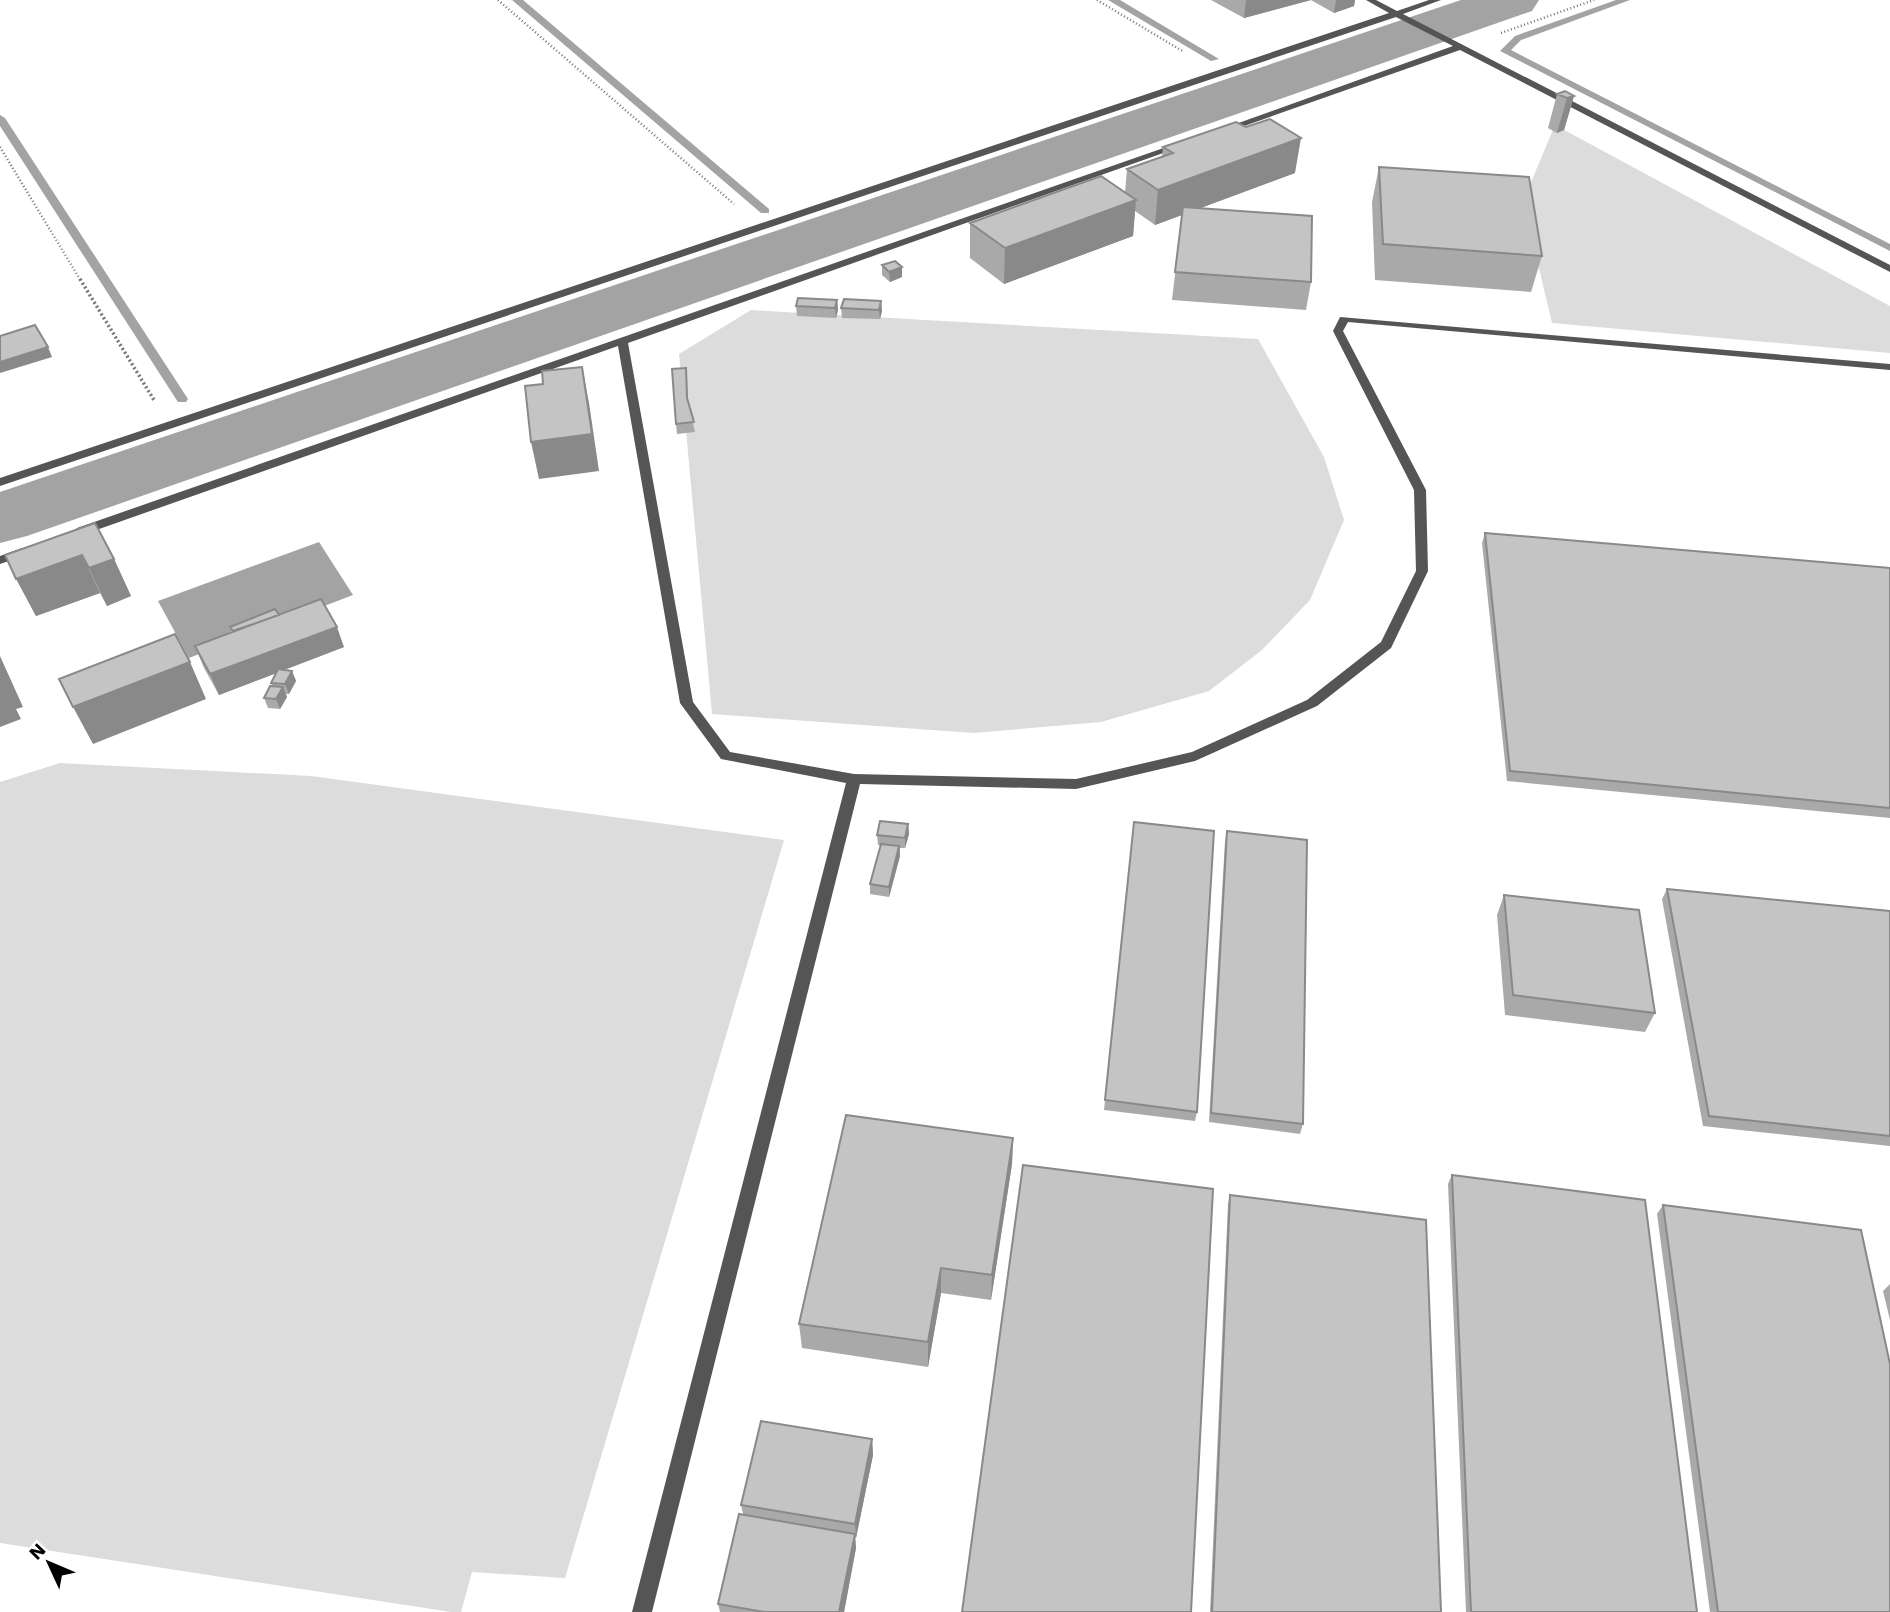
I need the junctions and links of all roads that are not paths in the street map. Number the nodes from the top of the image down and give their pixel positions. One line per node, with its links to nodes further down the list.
1 (1370, 0): 3 (street)
2 (1437, 0): 3 (street)
3 (1400, 15): 4 (street); 10 (street)
4 (1455, 44): 5 (street); 7 (street)
5 (1211, 134)
6 (1185, 143): 8 (street)
7 (1890, 269)
8 (622, 340): 11 (street); 14 (street)
9 (1890, 367): 14 (street)
10 (0, 482)
11 (65, 537)
12 (39, 546): 13 (street)
13 (0, 560)
14 (854, 779): 15 (street)
15 (642, 1612)

